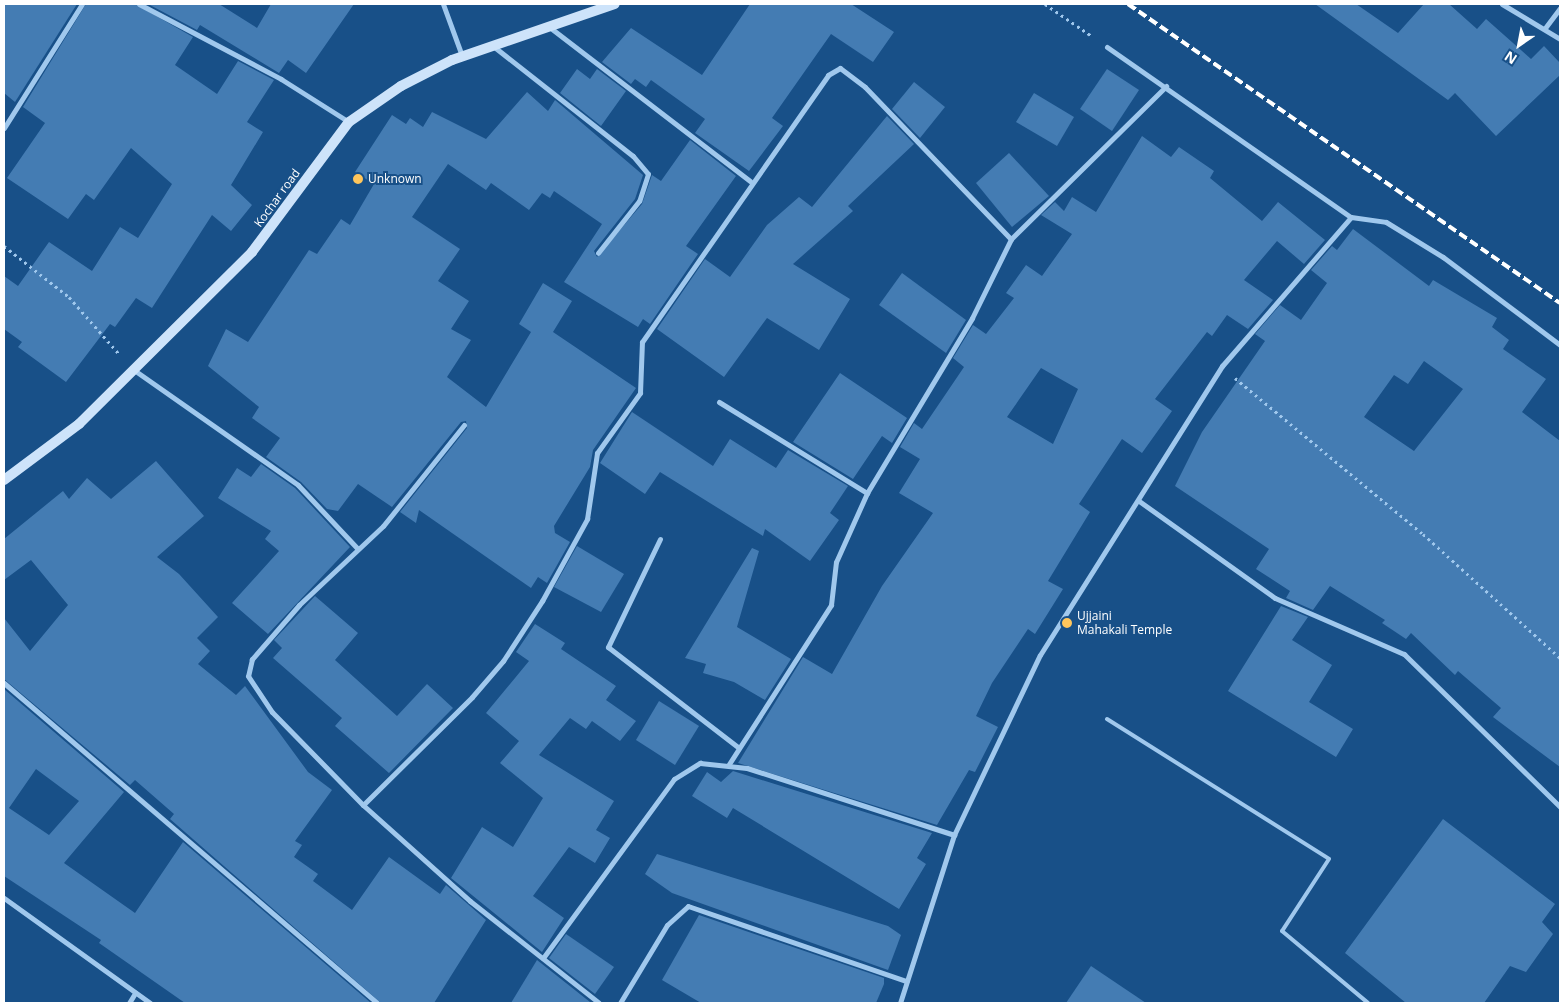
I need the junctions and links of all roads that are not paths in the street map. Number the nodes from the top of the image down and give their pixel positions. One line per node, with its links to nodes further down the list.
1 (82, 4): 15 (street)
2 (139, 4): 14 (street)
3 (443, 4): 12 (street)
4 (615, 4): 7 (street, Kochar road)
5 (1502, 4): 8 (street)
6 (1560, 8): 8 (street)
7 (546, 25): 10 (street, Kochar road); 16 (street)
8 (1545, 28): 9 (street)
9 (1560, 39)
10 (492, 46): 12 (street, Kochar road); 19 (street)
11 (1107, 47): 13 (street)
12 (462, 56): 14 (street, Kochar road)
13 (1166, 86): 17 (street); 18 (street)
14 (349, 122): 21 (street, Kochar road)
15 (4, 128)
16 (750, 181): 18 (street); 33 (street)
17 (1351, 217): 20 (street); 26 (street)
18 (1011, 239): 25 (street)
19 (598, 253)
20 (1560, 345)
21 (134, 370): 24 (street, Kochar road); 28 (street)
22 (719, 402): 25 (street)
23 (464, 425): 28 (street)
24 (4, 480)
25 (868, 493): 31 (street)
26 (1139, 501): 34 (street); 35 (street)
27 (660, 539): 31 (street)
28 (357, 548): 33 (street)
29 (4, 683): 42 (street)
30 (1107, 719): 46 (lane)
31 (739, 748): 32 (street)
32 (729, 764): 35 (street); 37 (street)
33 (363, 805): 37 (street)
34 (1560, 807)
35 (954, 835): 38 (street)
36 (4, 898): 39 (street)
37 (543, 958): 43 (street)
38 (906, 981): 44 (street); 45 (street)
39 (135, 993): 40 (street); 41 (street)
40 (129, 1003)
41 (150, 1003)
42 (377, 1003)
43 (599, 1003)
44 (620, 1003)
45 (900, 1003)
46 (1368, 1003)

